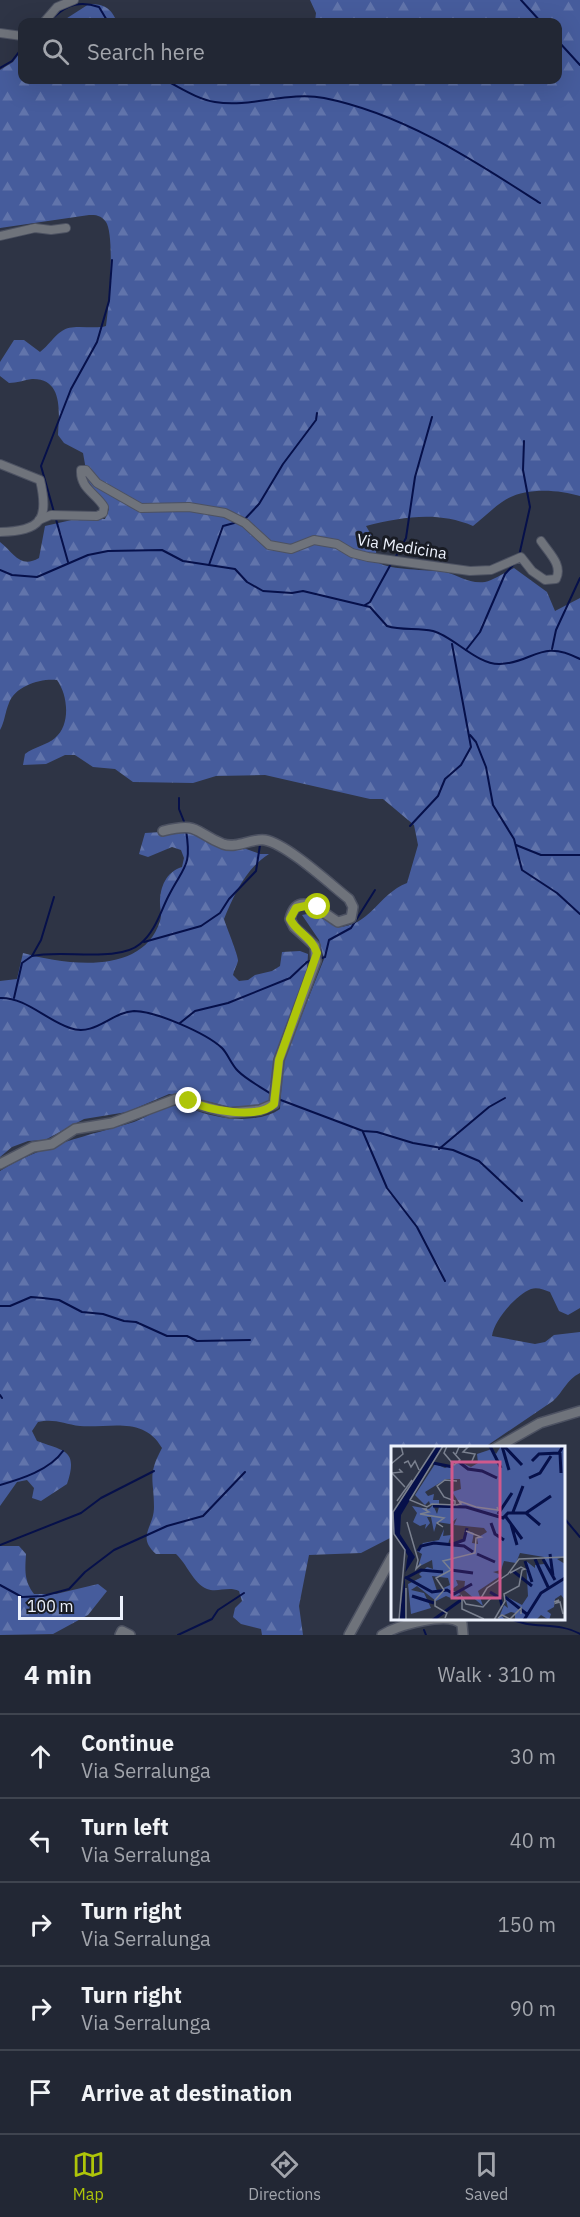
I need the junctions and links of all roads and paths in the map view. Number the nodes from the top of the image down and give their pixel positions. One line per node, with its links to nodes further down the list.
1 (74, 0): 2 (street)
2 (47, 18)
3 (0, 33): 4 (street)
4 (18, 35)
5 (66, 228): 6 (street)
6 (0, 236)
7 (0, 464): 8 (street)
8 (39, 520): 9 (street); 10 (street, Via Medicina)
9 (0, 532)
10 (541, 541)
11 (163, 831): 12 (street)
12 (0, 1164)
13 (580, 1412): 14 (street)
14 (500, 1446)
15 (391, 1561): 20 (street)
16 (442, 1620): 21 (street)
17 (454, 1620): 22 (street)
18 (120, 1635): 19 (street)
19 (130, 1635)
20 (349, 1635)
21 (382, 1635)
22 (463, 1635)

